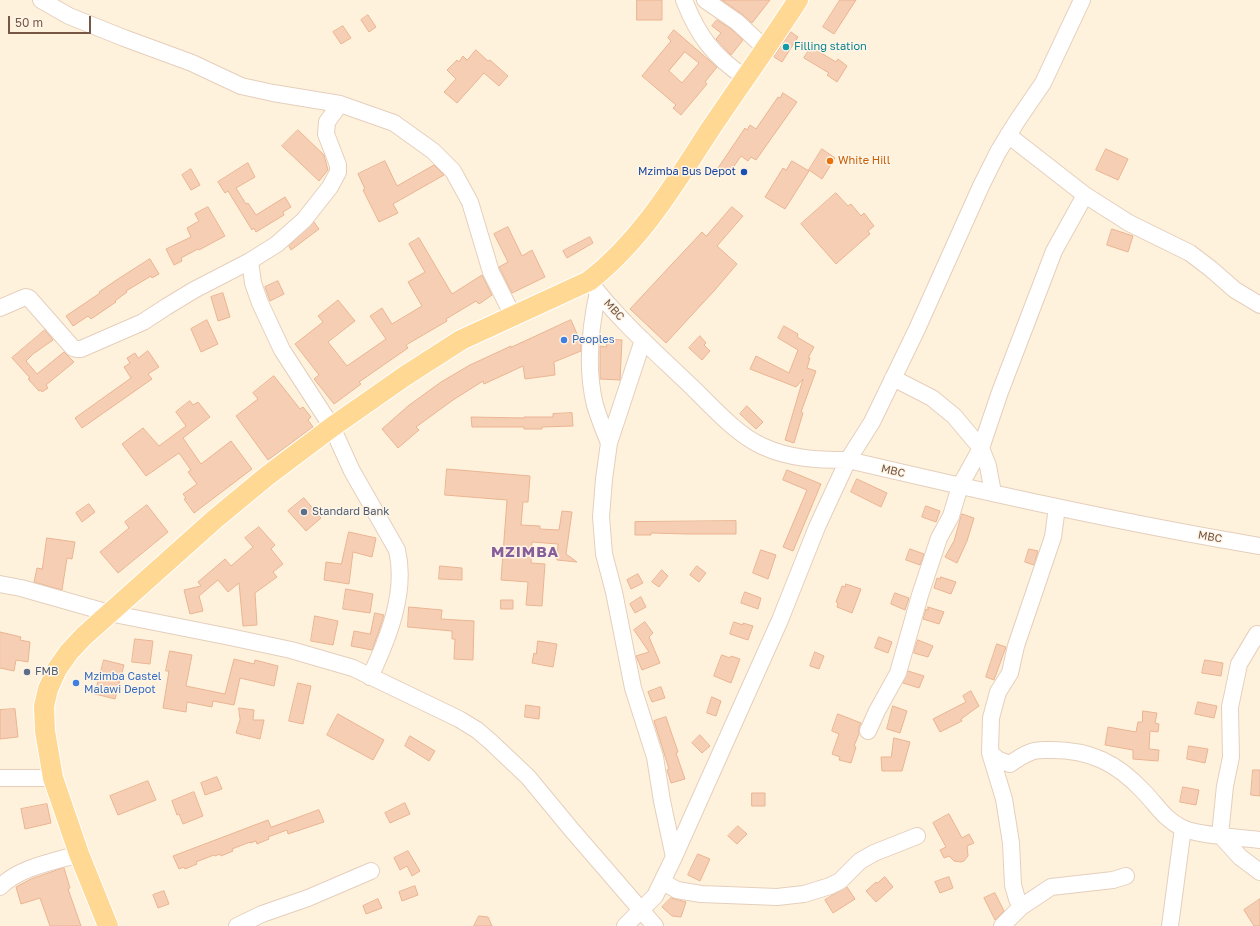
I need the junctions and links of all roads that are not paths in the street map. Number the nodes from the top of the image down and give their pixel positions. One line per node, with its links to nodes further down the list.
1 (41, 0): 8 (street)
2 (684, 0): 7 (street)
3 (705, 0): 6 (street)
4 (798, 0): 6 (main road)
5 (1082, 0): 9 (street)
6 (766, 49): 7 (main road)
7 (746, 78): 12 (main road)
8 (340, 104): 11 (street); 15 (street)
9 (1008, 135): 10 (street); 17 (street)
10 (1085, 195): 13 (street); 20 (street)
11 (250, 261): 14 (street); 18 (street)
12 (593, 287): 15 (main road); 16 (street, MBC); 19 (street)
13 (1260, 305)
14 (0, 308)
15 (512, 316): 18 (main road)
16 (642, 340): 19 (street); 21 (street, MBC)
17 (893, 378): 20 (street); 21 (street)
18 (332, 427): 27 (main road); 29 (street)
19 (609, 443): 41 (street)
20 (981, 448): 22 (street); 23 (street)
21 (848, 460): 22 (street, MBC); 41 (street)
22 (960, 486): 23 (street, MBC); 30 (street)
23 (993, 493): 24 (street, MBC)
24 (1057, 507): 25 (street, MBC); 31 (street)
25 (1260, 546)
26 (0, 584): 27 (street)
27 (109, 613): 29 (street); 34 (main road)
28 (1257, 634): 37 (street)
29 (370, 677): 48 (street)
30 (868, 731)
31 (990, 753): 32 (street); 35 (street)
32 (1010, 764): 35 (street); 36 (street)
33 (0, 778): 34 (street)
34 (53, 778): 40 (main road)
35 (1004, 799): 47 (street)
36 (1183, 828): 37 (street); 54 (street)
37 (1220, 835): 39 (street); 43 (street)
38 (917, 836): 45 (street)
39 (1260, 840)
40 (79, 854): 46 (street); 49 (main road)
41 (674, 857): 45 (street)
42 (372, 871): 50 (street)
43 (1260, 872)
44 (1126, 876): 47 (street)
45 (663, 882): 48 (street)
46 (0, 887)
47 (1021, 908): 53 (street)
48 (641, 910): 51 (street); 52 (street)
49 (108, 926)
50 (236, 926)
51 (625, 926)
52 (655, 926)
53 (1002, 926)
54 (1170, 926)

